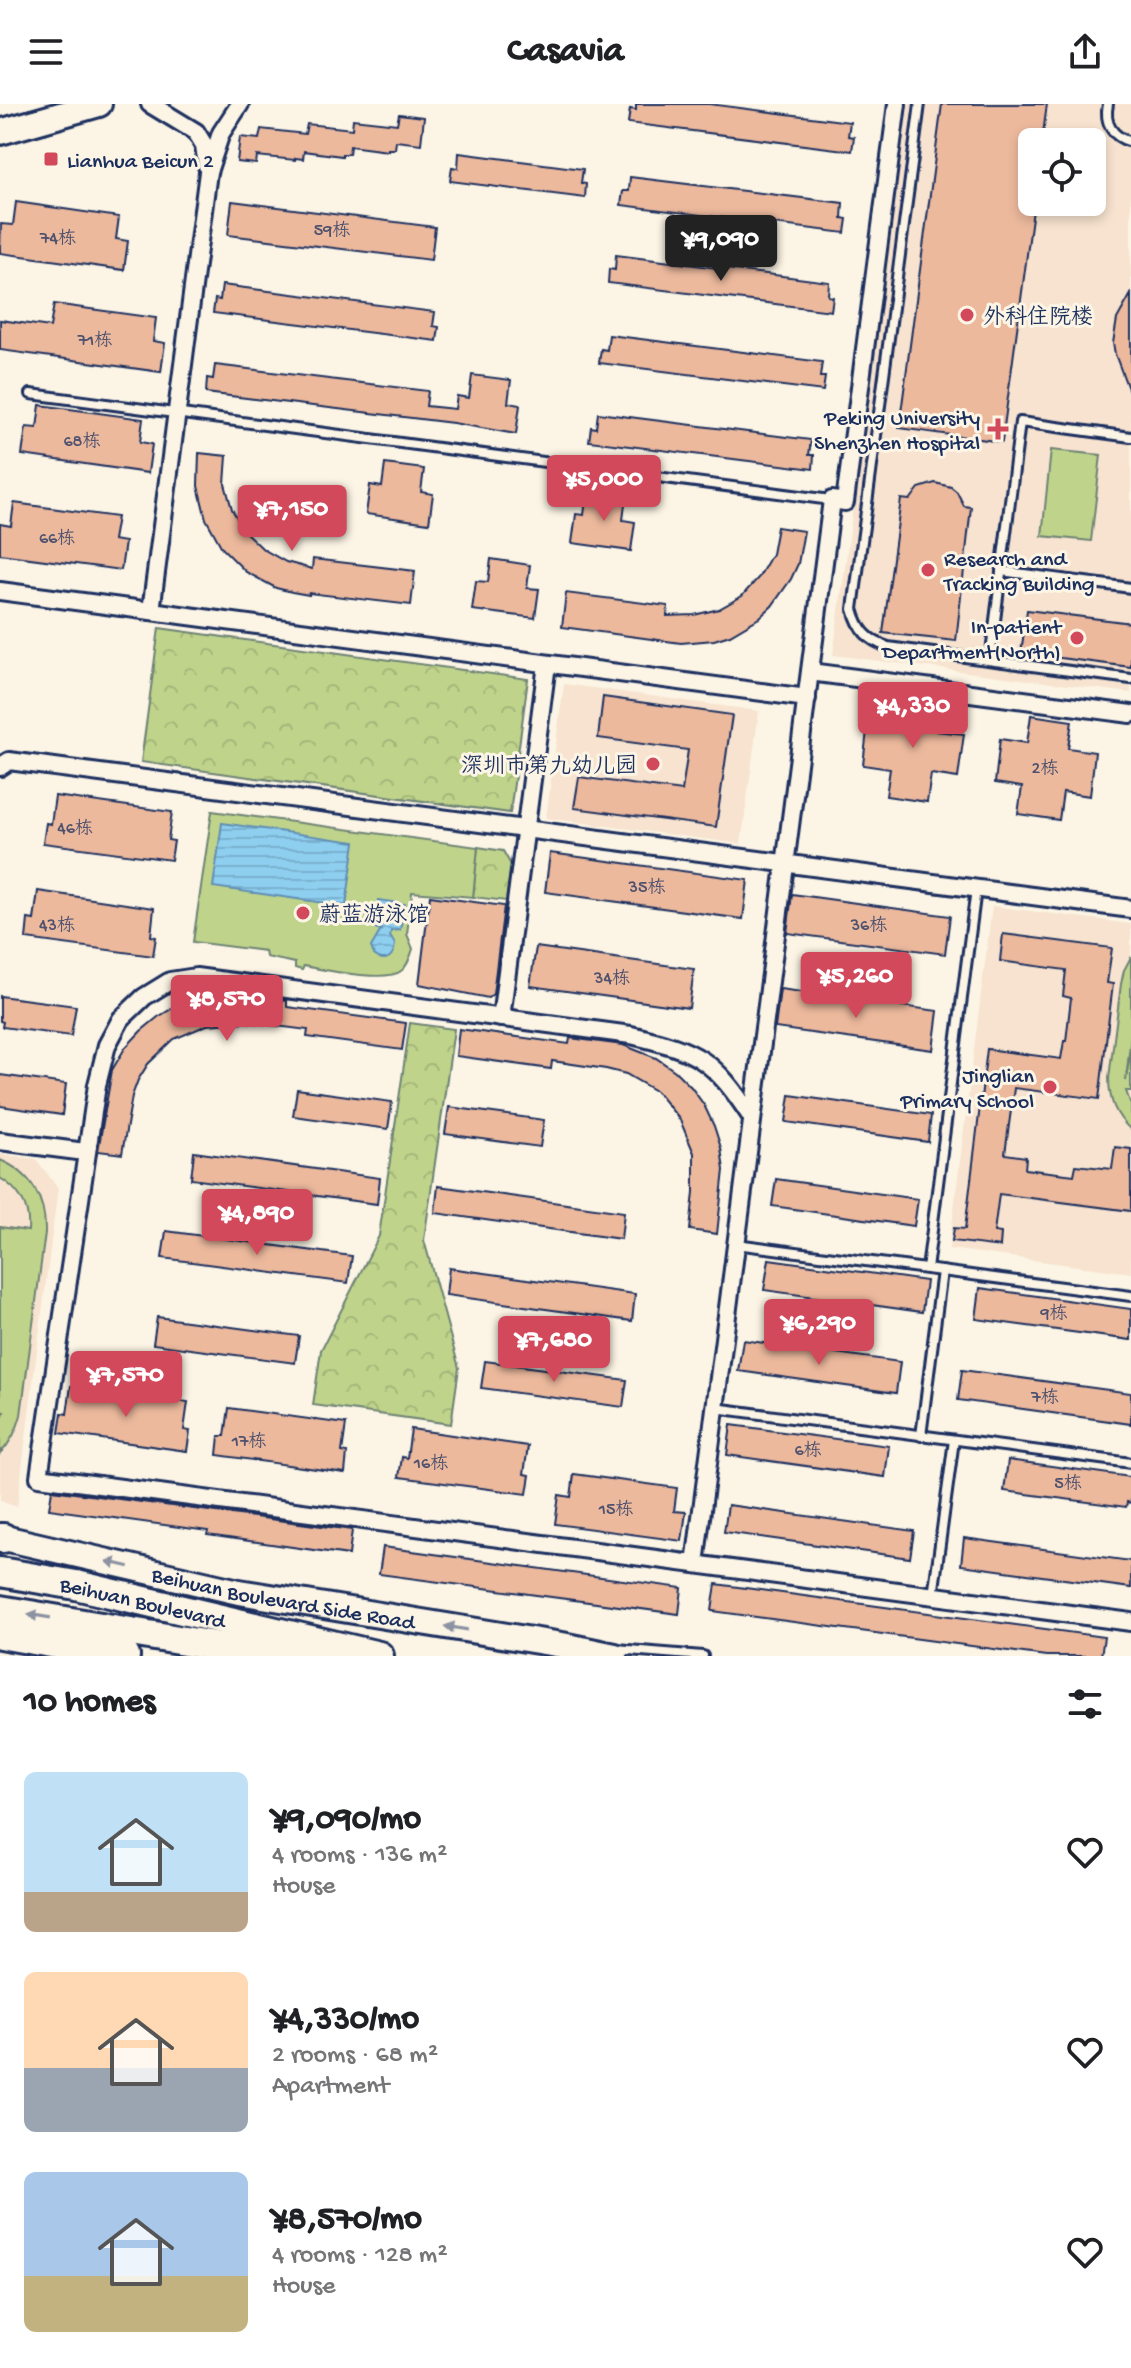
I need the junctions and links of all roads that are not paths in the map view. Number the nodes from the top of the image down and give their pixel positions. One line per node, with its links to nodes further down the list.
1 (99, 104): 7 (main road)
2 (150, 104): 9 (street)
3 (240, 104): 9 (street)
4 (897, 104): 13 (street)
5 (920, 104): 18 (lane)
6 (1108, 104): 8 (lane)
7 (0, 132)
8 (1131, 142)
9 (208, 172): 11 (street)
10 (31, 394): 11 (lane)
11 (177, 413): 13 (lane); 17 (street)
12 (1131, 437): 14 (lane)
13 (832, 500): 20 (street)
14 (1001, 571): 15 (lane); 18 (lane)
15 (1131, 588)
16 (0, 591): 17 (street)
17 (151, 611): 19 (street)
18 (990, 660): 21 (lane)
19 (547, 664): 22 (street); 25 (street)
20 (810, 672): 22 (street); 23 (street)
21 (1131, 679)
22 (807, 698): 26 (street)
23 (1131, 714)
24 (0, 767): 25 (street)
25 (526, 829): 26 (street); 29 (street)
26 (785, 863): 27 (street); 30 (street)
27 (976, 889): 28 (street); 34 (lane)
28 (1131, 909)
29 (501, 1018): 30 (street); 32 (street)
30 (752, 1118): 33 (street)
31 (0, 1141): 32 (street)
32 (85, 1152): 42 (street)
33 (736, 1244): 34 (lane); 37 (street)
34 (927, 1269): 35 (lane)
35 (942, 1271): 36 (lane); 38 (lane)
36 (1131, 1296)
37 (715, 1408): 38 (lane); 42 (street)
38 (921, 1436): 39 (lane)
39 (954, 1440): 40 (lane); 44 (lane)
40 (1131, 1463)
41 (1, 1537): 48 (main road, Beihuan Boulevard Side Road, one-way to 41)
42 (695, 1564): 44 (street)
43 (0, 1572): 51 (highway, Beihuan Boulevard)
44 (933, 1596): 46 (street)
45 (0, 1610): 50 (highway, one-way to 45)
46 (1131, 1622)
47 (0, 1634): 49 (highway)
48 (562, 1645): 52 (main road, Beihuan Boulevard Side Road); 53 (lane)
49 (125, 1656)
50 (310, 1656)
51 (379, 1656)
52 (615, 1656)
53 (703, 1656)

